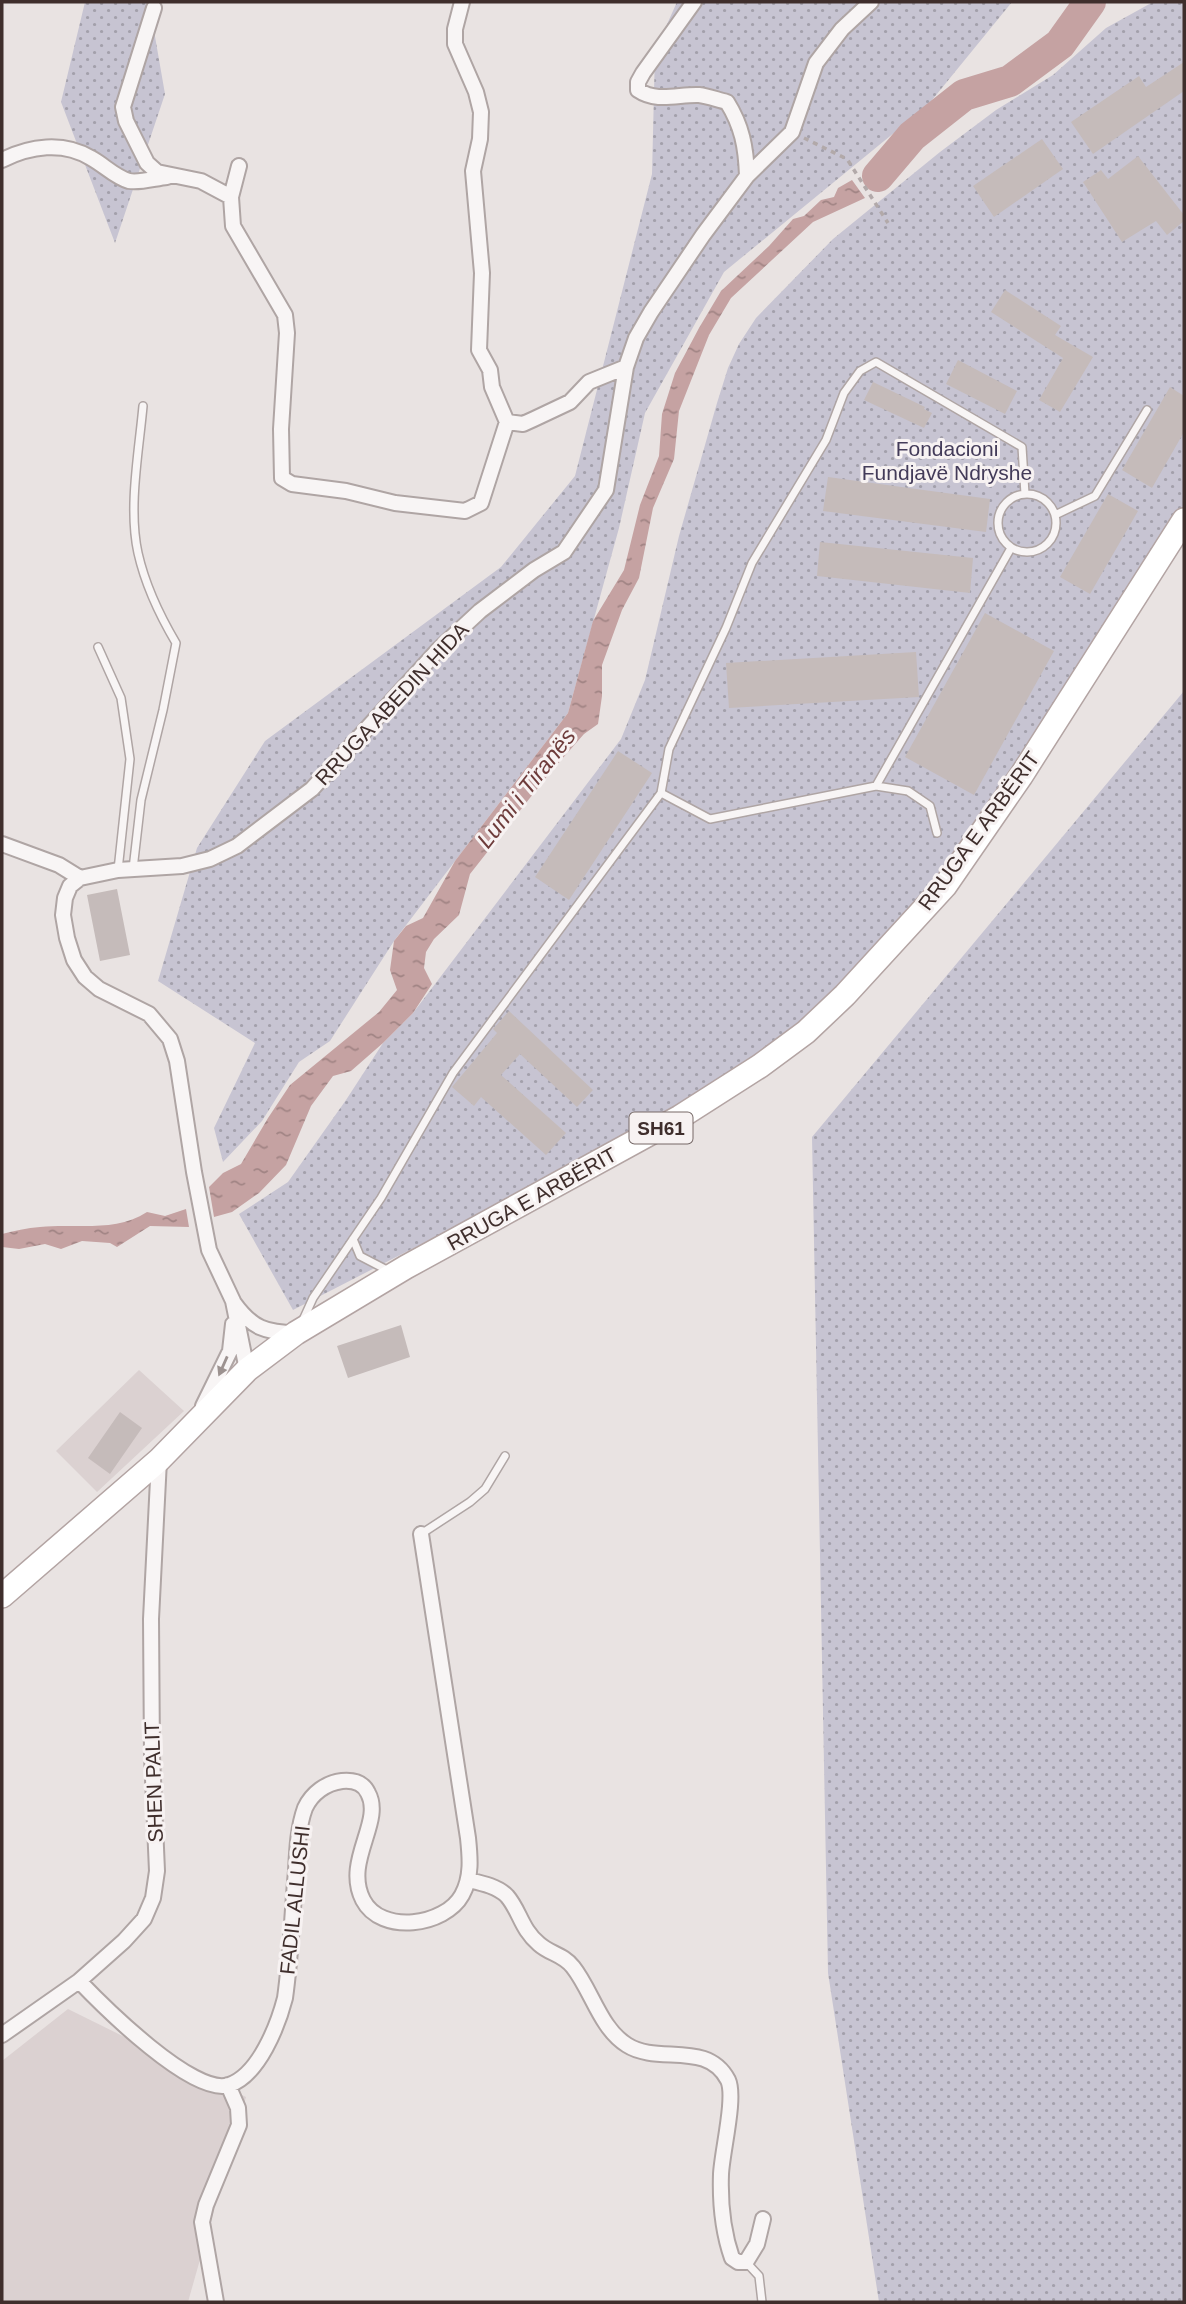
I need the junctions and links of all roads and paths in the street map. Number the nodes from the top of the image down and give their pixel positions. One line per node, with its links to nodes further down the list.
1 (462, 2): 15 (street)
2 (694, 2): 8 (street)
3 (871, 2): 5 (street, RRUGA ABEDIN HIDA)
4 (154, 8): 9 (street)
5 (792, 132): 8 (street, RRUGA ABEDIN HIDA); 11 (path)
6 (2, 160): 9 (street)
7 (239, 166): 10 (street)
8 (747, 176): 12 (street, RRUGA ABEDIN HIDA)
9 (171, 177): 10 (street)
10 (231, 197): 15 (street)
11 (888, 223)
12 (626, 367): 15 (street); 25 (street, RRUGA ABEDIN HIDA)
13 (144, 406): 25 (lane)
14 (1147, 410): 17 (lane)
15 (507, 422)
16 (1025, 494): 17 (lane); 19 (lane); 22 (lane)
17 (1055, 515): 19 (lane)
18 (1184, 520): 28 (main road, RRUGA E ARBËRIT / SH61)
19 (1011, 548): 21 (lane)
20 (98, 647): 25 (lane)
21 (876, 786): 22 (lane); 23 (lane)
22 (661, 793): 27 (lane)
23 (937, 833)
24 (2, 844): 26 (street)
25 (126, 869): 26 (street, RRUGA ABEDIN HIDA)
26 (80, 878): 29 (street)
27 (353, 1239): 28 (lane); 30 (lane)
28 (395, 1274): 30 (main road, RRUGA E ARBËRIT / SH61)
29 (233, 1301): 30 (street); 31 (street); 32 (street, one-way to 32)
30 (296, 1333): 31 (main road, RRUGA E ARBËRIT / SH61)
31 (247, 1370): 32 (main road, RRUGA E ARBËRIT / SH61)
32 (193, 1425): 34 (main road, RRUGA E ARBËRIT / SH61)
33 (505, 1456): 35 (lane)
34 (159, 1460): 36 (main road, RRUGA E ARBËRIT / SH61); 38 (street, SHEN PALIT)
35 (421, 1534): 37 (street)
36 (2, 1596)
37 (468, 1880): 40 (street, FADIL ALLUSHI); 42 (street)
38 (79, 1981): 39 (street, SHEN PALIT); 40 (street)
39 (2, 2035)
40 (228, 2085): 43 (street)
41 (763, 2220): 42 (street)
42 (746, 2262): 44 (lane)
43 (216, 2302)
44 (762, 2302)

